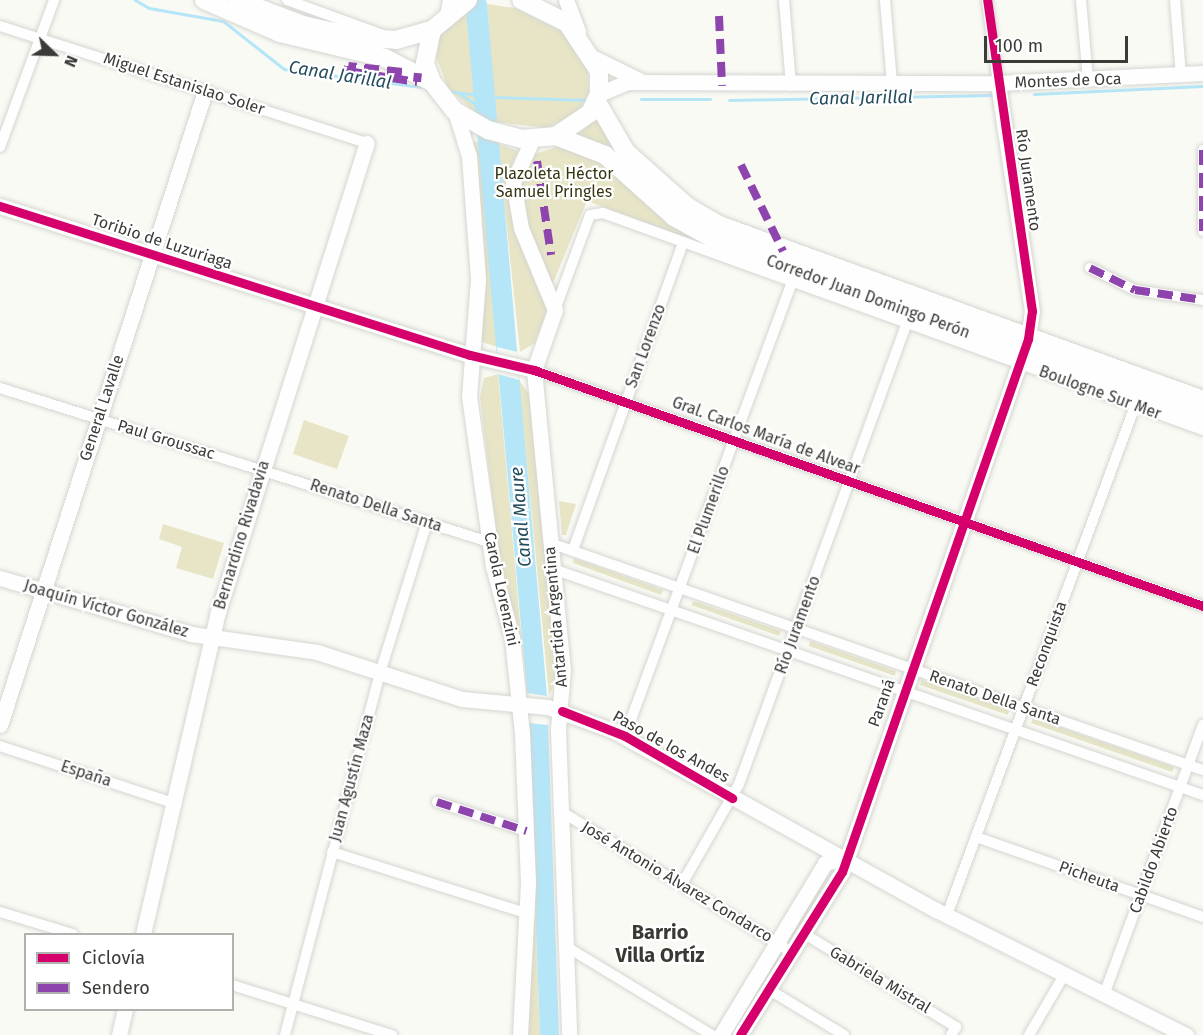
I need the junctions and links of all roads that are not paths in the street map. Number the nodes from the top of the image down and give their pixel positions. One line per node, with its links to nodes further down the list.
1 (54, 0): 17 (street)
2 (204, 0): 23 (highway)
3 (237, 0): 18 (highway)
4 (287, 0): 12 (street)
5 (523, 0): 16 (highway)
6 (566, 0): 16 (main road)
7 (784, 0): 27 (street)
8 (885, 0): 26 (street)
9 (987, 0): 25 (street, Río Juramento)
10 (1081, 0): 22 (street)
11 (1175, 0): 21 (street)
12 (310, 4): 18 (street)
13 (456, 4): 15 (highway)
14 (0, 26): 17 (street, Miguel Estanislao Soler)
15 (432, 30): 18 (highway); 23 (highway)
16 (580, 38): 19 (highway)
17 (40, 39): 28 (street, Miguel Estanislao Soler); 34 (street)
18 (396, 40)
19 (594, 58): 24 (main road, Montes de Oca); 29 (highway)
20 (1203, 73): 21 (main road, Montes de Oca)
21 (1181, 76): 22 (main road, Montes de Oca)
22 (1088, 80): 25 (main road, Montes de Oca)
23 (432, 82): 30 (highway)
24 (645, 82): 27 (main road, Montes de Oca); 29 (main road, Montes de Oca)
25 (998, 83): 26 (main road, Montes de Oca); 48 (main road, Río Juramento)
26 (892, 84): 27 (main road, Montes de Oca)
27 (791, 86)
28 (205, 91): 33 (street, Miguel Estanislao Soler); 41 (main road, General Lavalle)
29 (598, 98): 31 (highway); 48 (highway, Corredor Juan Domingo Perón)
30 (455, 111): 32 (highway); 49 (main road, Carola Lorenzini)
31 (556, 136): 32 (highway); 48 (highway, Corredor Juan Domingo Perón)
32 (532, 140): 46 (main road)
33 (367, 142): 45 (main road, Bernardino Rivadavia)
34 (0, 147)
35 (1203, 150): 37 (street)
36 (0, 206): 41 (main road, Toribio de Luzuriaga)
37 (1202, 206): 39 (street)
38 (590, 215): 40 (street, Boulogne Sur Mer); 46 (street, Antartida Argentina)
39 (1203, 231)
40 (683, 243): 43 (street, Boulogne Sur Mer); 53 (street, San Lorenzo)
41 (152, 254): 45 (main road, Toribio de Luzuriaga); 56 (main road, General Lavalle)
42 (1090, 268): 44 (street)
43 (792, 283): 47 (street, Boulogne Sur Mer); 58 (street, El Plumerillo)
44 (1203, 300)
45 (315, 306): 49 (main road, Gral. Carlos María de Alvear); 59 (main road, Bernardino Rivadavia)
46 (555, 310): 50 (main road, Antartida Argentina)
47 (906, 324): 48 (street, Boulogne Sur Mer); 60 (street, Río Juramento)
48 (1024, 352): 52 (highway, Corredor Juan Domingo Perón); 54 (street, Boulogne Sur Mer); 55 (highway, Corredor Juan Domingo Perón); 62 (main road, Paraná)
49 (470, 355): 50 (main road, Gral. Carlos María de Alvear); 63 (main road, Carola Lorenzini)
50 (534, 370): 53 (street, Gral. Carlos María de Alvear); 64 (main road, Antartida Argentina)
51 (0, 388): 56 (street, Paul Groussac)
52 (1203, 400)
53 (626, 402): 58 (street, Gral. Carlos María de Alvear); 65 (street, San Lorenzo)
54 (1135, 406): 57 (street, Boulogne Sur Mer); 66 (street, Reconquista)
55 (1203, 417)
56 (98, 420): 59 (street, Paul Groussac); 70 (main road, General Lavalle)
57 (1203, 430)
58 (735, 440): 60 (street, Gral. Carlos María de Alvear); 69 (street, El Plumerillo)
59 (263, 470): 61 (street, Renato Della Santa); 74 (main road, Bernardino Rivadavia)
60 (849, 482): 62 (street, Gral. Carlos María de Alvear); 73 (street, Río Juramento)
61 (427, 522): 63 (street, Renato Della Santa); 77 (street, Juan Agustín Maza)
62 (963, 522): 66 (street, Gral. Carlos María de Alvear); 76 (main road, Paraná)
63 (489, 542): 79 (main road, Carola Lorenzini)
64 (550, 543): 65 (street, Renato Della Santa); 67 (main road, Antartida Argentina)
65 (573, 550): 69 (street, Renato Della Santa)
66 (1077, 562): 71 (street, Gral. Carlos María de Alvear); 80 (street, Reconquista)
67 (553, 569): 72 (street, Renato Della Santa); 81 (main road, Antartida Argentina)
68 (0, 578): 70 (main road, Joaquín Víctor González)
69 (680, 588): 72 (street, El Plumerillo); 73 (street, Renato Della Santa)
70 (42, 590): 74 (main road, Joaquín Víctor González); 82 (main road, General Lavalle)
71 (1203, 606)
72 (672, 609): 75 (street, Renato Della Santa); 85 (street, El Plumerillo)
73 (796, 629): 75 (street, Río Juramento); 76 (street, Renato Della Santa)
74 (212, 637): 77 (main road, Paso de los Andes); 92 (main road, Bernardino Rivadavia)
75 (789, 650): 78 (street, Renato Della Santa); 91 (street, Río Juramento)
76 (910, 669): 78 (main road, Paraná); 80 (street, Renato Della Santa)
77 (380, 673): 79 (main road, Paso de los Andes); 97 (street, Juan Agustín Maza)
78 (903, 690): 84 (street, Renato Della Santa); 98 (main road, Paraná)
79 (523, 704): 81 (main road, Paso de los Andes); 95 (main road, Carola Lorenzini)
80 (1023, 707): 84 (street, Reconquista); 87 (street, Renato Della Santa)
81 (555, 709): 85 (main road, Paso de los Andes); 94 (main road, Antartida Argentina)
82 (0, 725)
83 (1203, 725): 87 (street, Cabildo Abierto)
84 (1015, 731): 89 (street, Renato Della Santa); 96 (street, Reconquista)
85 (625, 736): 91 (main road, Paso de los Andes)
86 (0, 746): 92 (street, España)
87 (1188, 765): 88 (street, Renato Della Santa); 89 (street, Cabildo Abierto)
88 (1203, 770)
89 (1180, 787): 90 (street, Renato Della Santa); 100 (street, Cabildo Abierto)
90 (1203, 795)
91 (732, 798): 98 (main road, Paso de los Andes); 99 (street, Río Juramento)
92 (173, 802): 106 (main road, Bernardino Rivadavia)
93 (437, 802): 95 (street)
94 (562, 812): 99 (street, José Antonio Álvarez Condarco); 109 (main road, Antartida Argentina)
95 (526, 831): 102 (main road, Carola Lorenzini)
96 (976, 837): 100 (street, Picheuta); 103 (street, Reconquista)
97 (332, 852): 102 (street); 115 (street, Juan Agustín Maza)
98 (843, 858): 103 (main road, Paso de los Andes); 107 (main road, Paraná); 108 (main road)
99 (682, 884): 108 (street, José Antonio Álvarez Condarco)
100 (1141, 895): 104 (street, Picheuta); 114 (street, Cabildo Abierto)
101 (0, 912): 105 (street)
102 (526, 913): 121 (main road, Carola Lorenzini)
103 (947, 915): 111 (main road, Paso de los Andes)
104 (1203, 916)
105 (70, 933)
106 (143, 933)
107 (803, 933): 110 (main road, Paraná); 117 (street, Gabriela Mistral)
108 (777, 943): 110 (street, José Antonio Álvarez Condarco); 124 (main road)
109 (567, 947): 122 (main road, Antartida Argentina); 123 (street)
110 (792, 952): 113 (main road, Paraná)
111 (1064, 975): 114 (main road, Paso de los Andes); 127 (street)
112 (234, 986): 115 (street)
113 (768, 989): 125 (main road, Paraná); 126 (street)
114 (1104, 995): 128 (main road, Paso de los Andes)
115 (293, 1004): 119 (street, Juan Agustín Maza); 120 (street)
116 (125, 1011): 118 (main road)
117 (954, 1031)
118 (119, 1035)
119 (285, 1035)
120 (392, 1035)
121 (520, 1035)
122 (570, 1035)
123 (712, 1035)
124 (721, 1035)
125 (740, 1035)
126 (844, 1035)
127 (1029, 1035)
128 (1186, 1035)

